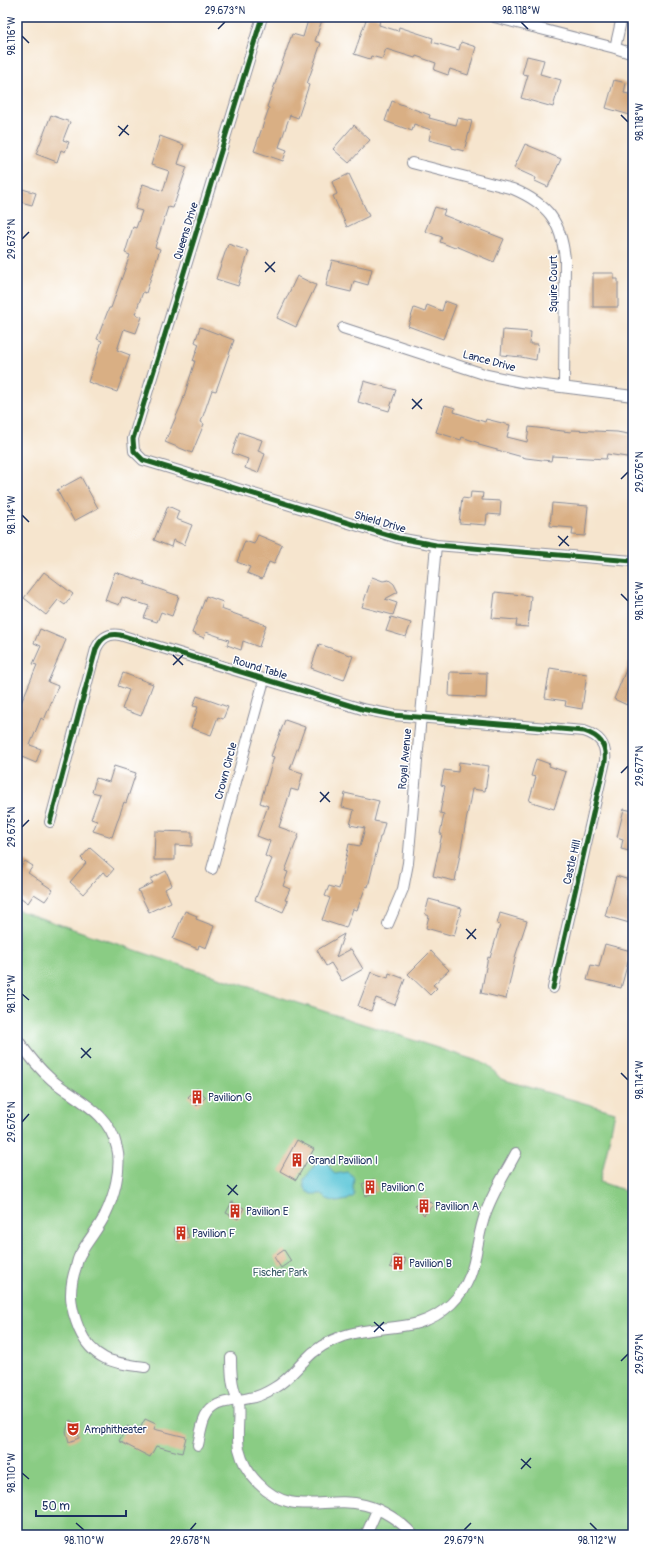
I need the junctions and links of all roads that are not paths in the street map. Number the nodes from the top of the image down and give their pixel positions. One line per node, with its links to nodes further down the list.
1 (262, 17): 10 (street, Queens Drive)
2 (494, 17): 4 (street)
3 (622, 17): 4 (street)
4 (615, 48): 5 (street)
5 (633, 54)
6 (412, 163): 8 (street, Squire Court)
7 (343, 328): 8 (street, Lance Drive)
8 (564, 387): 9 (street, Lance Drive)
9 (633, 396)
10 (134, 451): 11 (street, Shield Drive)
11 (436, 545): 12 (street, Shield Drive); 14 (street, Royal Avenue)
12 (633, 561)
13 (264, 680): 14 (street, Round Table); 16 (street, Round Table); 17 (street, Crown Circle)
14 (421, 717): 15 (street, Round Table); 18 (street, Royal Avenue)
15 (602, 741): 19 (street, Castle Hill)
16 (50, 822)
17 (212, 869)
18 (388, 924)
19 (553, 988)
20 (17, 1039): 23 (street)
21 (516, 1153): 24 (street)
22 (231, 1358): 24 (street)
23 (145, 1367)
24 (238, 1400): 25 (street); 26 (street)
25 (198, 1445)
26 (377, 1510): 27 (street); 28 (street)
27 (366, 1535)
28 (413, 1535)

